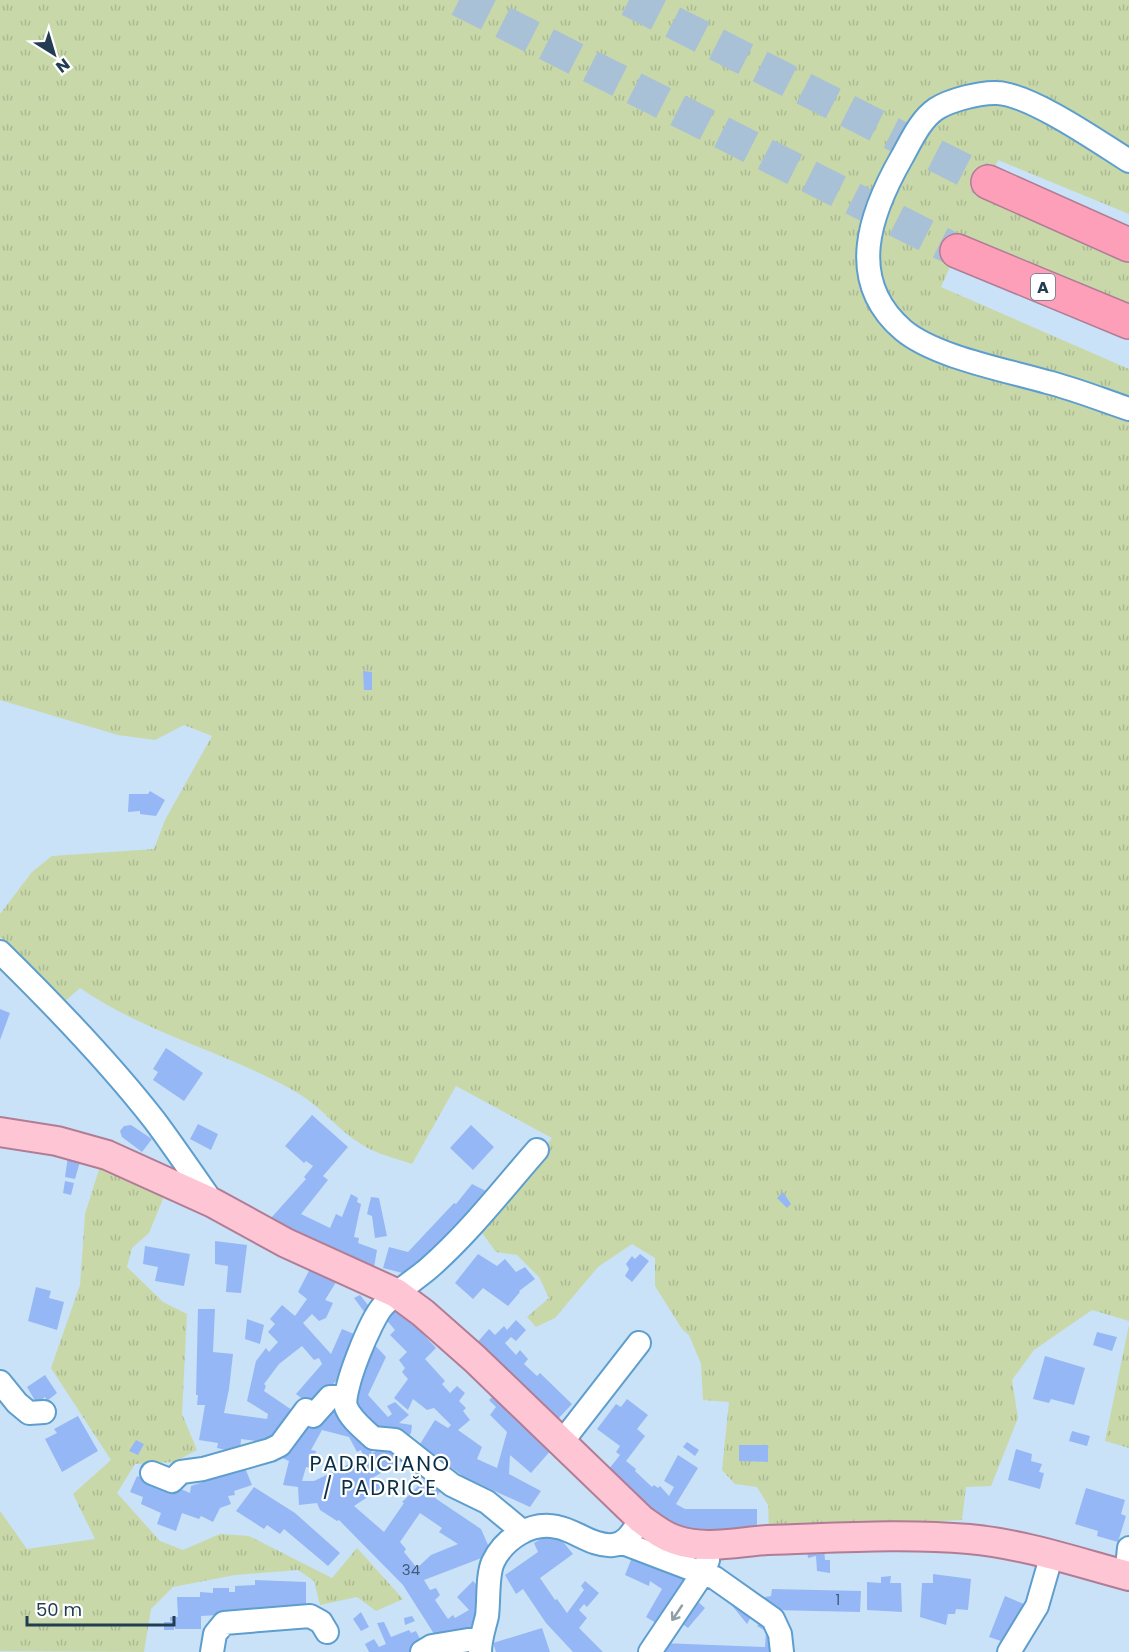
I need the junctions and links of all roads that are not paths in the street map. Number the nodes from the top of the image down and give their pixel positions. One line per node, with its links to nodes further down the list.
1 (1129, 161): 6 (street)
2 (1129, 226): 3 (highway)
3 (1129, 245)
4 (1129, 322): 5 (highway, A)
5 (1129, 343)
6 (1129, 409)
7 (0, 952): 10 (street)
8 (0, 1132): 10 (main road)
9 (537, 1150): 11 (street)
10 (213, 1203): 11 (main road)
11 (396, 1293): 14 (street); 16 (main road)
12 (639, 1343): 16 (street)
13 (0, 1382): 15 (street)
14 (345, 1397): 17 (street); 19 (street)
15 (44, 1412)
16 (562, 1442): 18 (main road)
17 (152, 1473)
18 (641, 1519): 20 (street); 21 (main road)
19 (522, 1532): 20 (street); 27 (street)
20 (623, 1543): 24 (street)
21 (715, 1544): 23 (main road); 24 (street)
22 (1129, 1548): 25 (street)
23 (1052, 1554): 25 (main road); 32 (street)
24 (703, 1573): 30 (street, one-way to 30); 31 (street)
25 (1127, 1576)
26 (327, 1632): 28 (street)
27 (480, 1645): 29 (street)
28 (212, 1652)
29 (422, 1652)
30 (650, 1652)
31 (783, 1652)
32 (1009, 1652)

